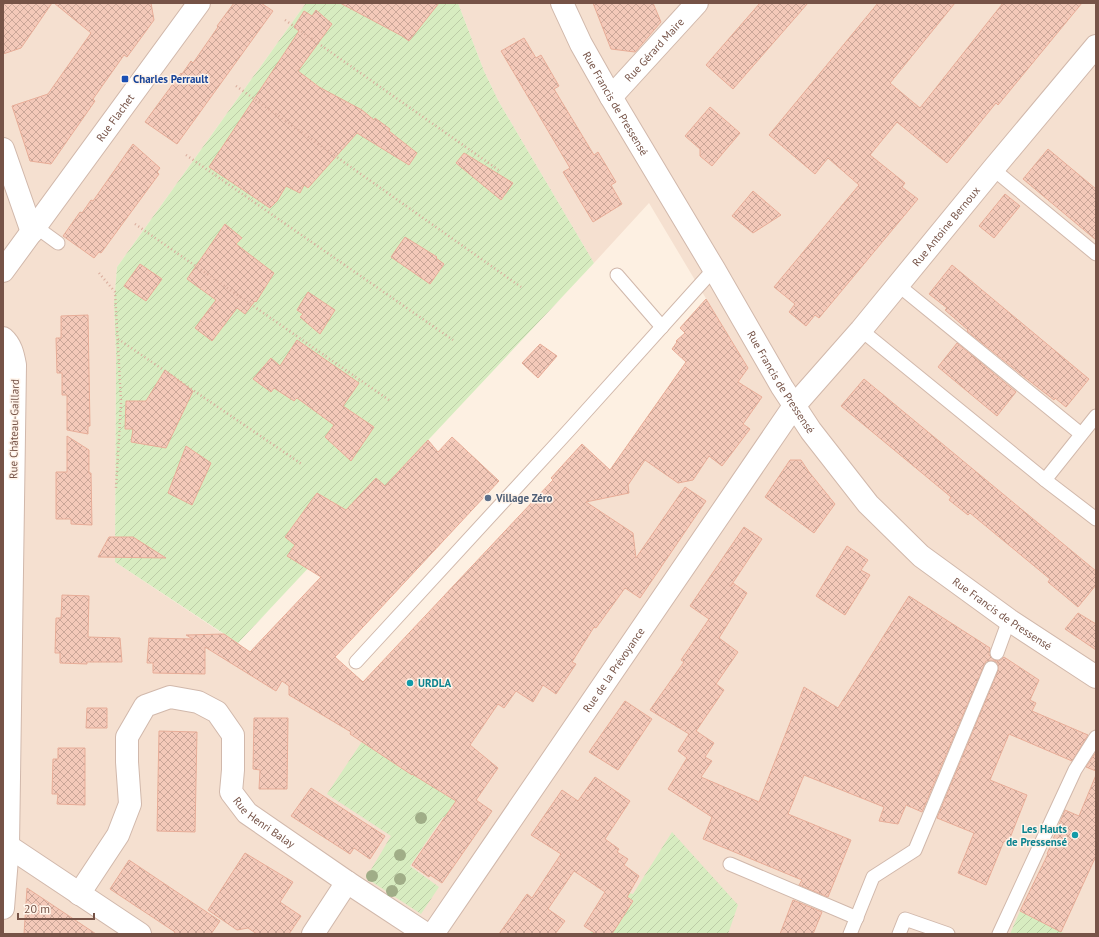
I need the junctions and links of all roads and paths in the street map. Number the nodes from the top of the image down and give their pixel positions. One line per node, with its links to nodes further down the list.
1 (562, 3): 7 (street, Rue Francis de Pressensé)
2 (697, 3): 7 (street, Rue Gérard Maire)
3 (196, 4): 13 (street, Rue Flachet)
4 (285, 20): 11 (path)
5 (1094, 54): 10 (street, Rue Antoine Bernoux)
6 (236, 86): 21 (path)
7 (611, 97): 17 (street, Rue Francis de Pressensé)
8 (3, 149): 13 (street)
9 (186, 155): 26 (path)
10 (993, 169): 15 (lane); 20 (street, Rue Antoine Bernoux)
11 (500, 171)
12 (135, 224): 27 (path)
13 (34, 230): 14 (lane); 16 (street, Rue Flachet)
14 (58, 243)
15 (1096, 254)
16 (4, 267)
17 (714, 269): 22 (lane); 28 (street, Rue Francis de Pressensé)
18 (99, 273): 25 (path)
19 (617, 275): 22 (lane)
20 (898, 285): 23 (street, Rue Antoine Bernoux); 30 (lane)
21 (521, 287)
22 (662, 327): 37 (lane)
23 (861, 330): 28 (street, Rue Antoine Bernoux); 32 (lane)
24 (3, 338): 41 (street, Rue Château-Gaillard)
25 (118, 339): 31 (path); 33 (path)
26 (452, 340)
27 (389, 400)
28 (794, 406): 35 (street, Rue Francis de Pressensé); 50 (street, Rue de la Prévoyance)
29 (1096, 416): 30 (lane)
30 (1081, 434): 32 (lane)
31 (303, 465)
32 (1045, 480): 34 (lane)
33 (116, 488)
34 (1096, 519)
35 (1009, 620): 36 (lane); 39 (street, Rue Francis de Pressensé)
36 (997, 653)
37 (356, 662)
38 (991, 668): 46 (lane)
39 (1096, 677)
40 (1096, 737): 54 (lane)
41 (8, 846): 44 (street); 45 (street, Rue Château-Gaillard)
42 (730, 864): 46 (lane)
43 (346, 882): 44 (street, Rue Henri Balay); 48 (street); 49 (street, Rue Henri Balay)
44 (80, 894): 47 (street)
45 (3, 908)
46 (857, 918): 51 (lane)
47 (140, 934)
48 (313, 934)
49 (426, 934)
50 (433, 934)
51 (850, 934)
52 (899, 934): 53 (lane)
53 (948, 934)
54 (999, 934)

